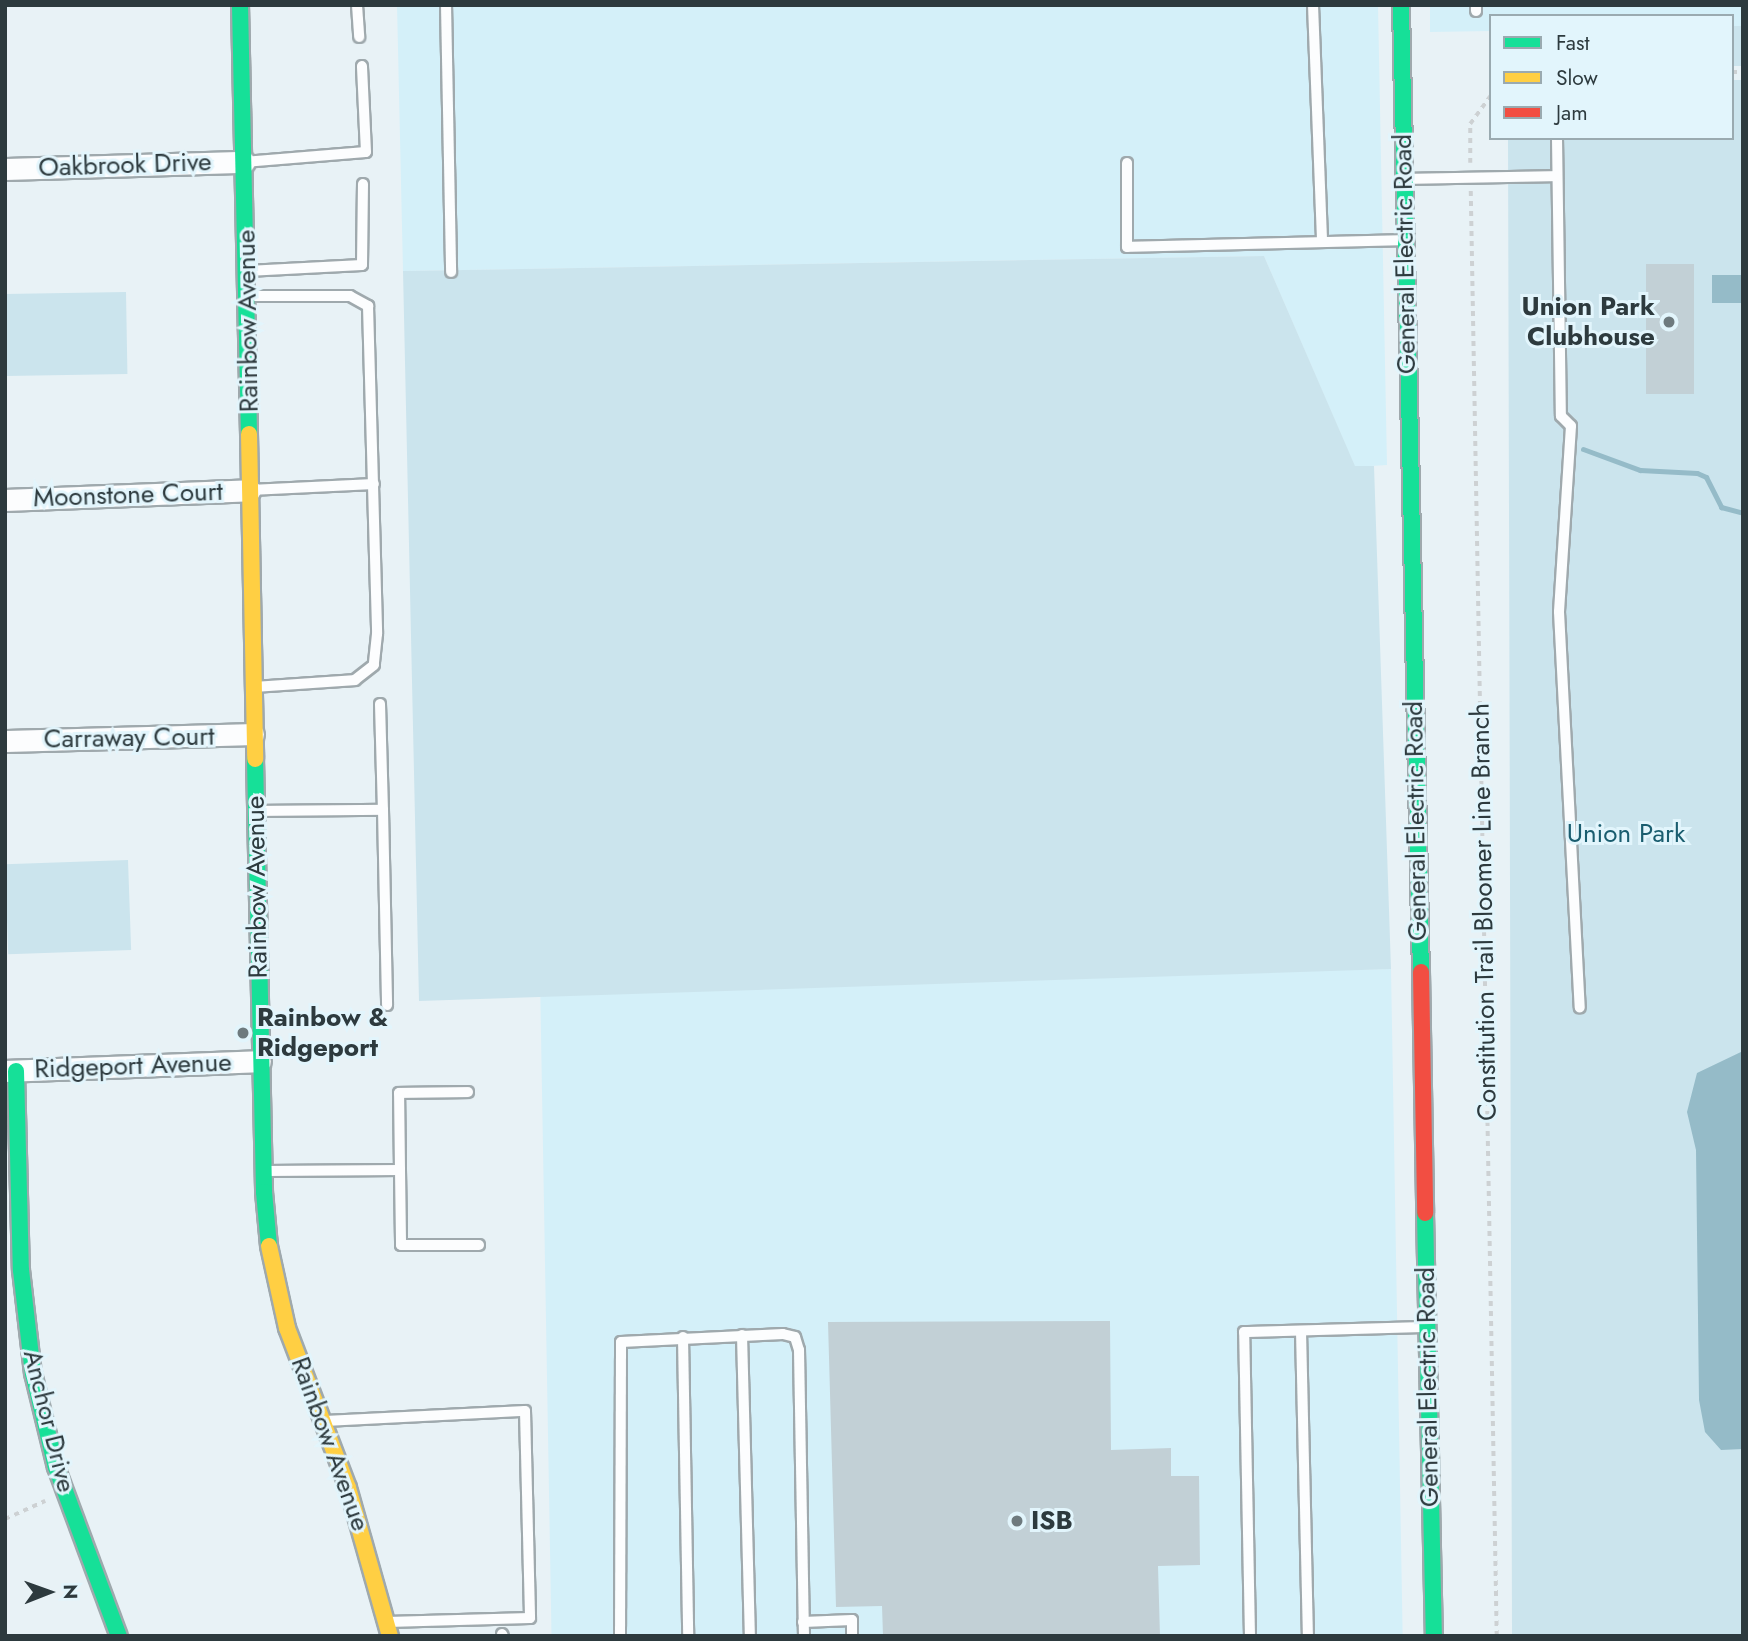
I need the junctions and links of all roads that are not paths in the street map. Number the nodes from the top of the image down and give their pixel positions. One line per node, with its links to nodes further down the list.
1 (240, 5): 9 (street, Rainbow Avenue)
2 (357, 5): 6 (lane)
3 (446, 5): 18 (lane)
4 (1313, 5): 16 (lane)
5 (1401, 5): 13 (street, General Electric Road)
6 (359, 37)
7 (362, 66): 9 (lane)
8 (1557, 140): 12 (lane)
9 (244, 162): 11 (street, Oakbrook Drive); 17 (street, Rainbow Avenue)
10 (1127, 163): 16 (lane)
11 (5, 169)
12 (1557, 176): 13 (lane); 30 (lane)
13 (1404, 179): 15 (street, General Electric Road)
14 (363, 184): 17 (lane)
15 (1404, 240): 16 (lane); 37 (street, General Electric Road)
16 (1322, 242)
17 (247, 271): 19 (street, Rainbow Avenue)
18 (451, 272)
19 (247, 296): 20 (lane); 21 (street, Rainbow Avenue)
20 (374, 484): 21 (lane); 23 (lane)
21 (250, 490): 22 (street, Moonstone Court); 23 (street, Rainbow Avenue)
22 (5, 500)
23 (253, 687): 25 (street, Rainbow Avenue)
24 (380, 704): 27 (lane)
25 (253, 734): 26 (street, Carraway Court); 28 (street, Rainbow Avenue)
26 (5, 741)
27 (383, 810): 28 (lane); 29 (lane)
28 (255, 811): 31 (street, Rainbow Avenue)
29 (387, 1005)
30 (1580, 1007)
31 (260, 1061): 32 (street, Ridgeport Avenue); 35 (street, Rainbow Avenue)
32 (11, 1071): 44 (street, Anchor Drive)
33 (468, 1092): 34 (lane)
34 (400, 1170): 35 (lane); 36 (lane)
35 (263, 1171): 41 (street, Rainbow Avenue)
36 (479, 1245)
37 (1427, 1328): 38 (lane); 52 (street, General Electric Road)
38 (1301, 1331): 50 (lane); 51 (lane)
39 (742, 1335): 40 (lane); 42 (lane); 47 (lane)
40 (683, 1337): 45 (lane); 46 (lane)
41 (320, 1421): 43 (street, Rainbow Avenue); 43 (lane)
42 (803, 1622): 48 (lane); 49 (lane)
43 (388, 1629)
44 (120, 1636)
45 (620, 1636)
46 (688, 1636)
47 (750, 1636)
48 (804, 1636)
49 (852, 1636)
50 (1250, 1636)
51 (1308, 1636)
52 (1434, 1636)

